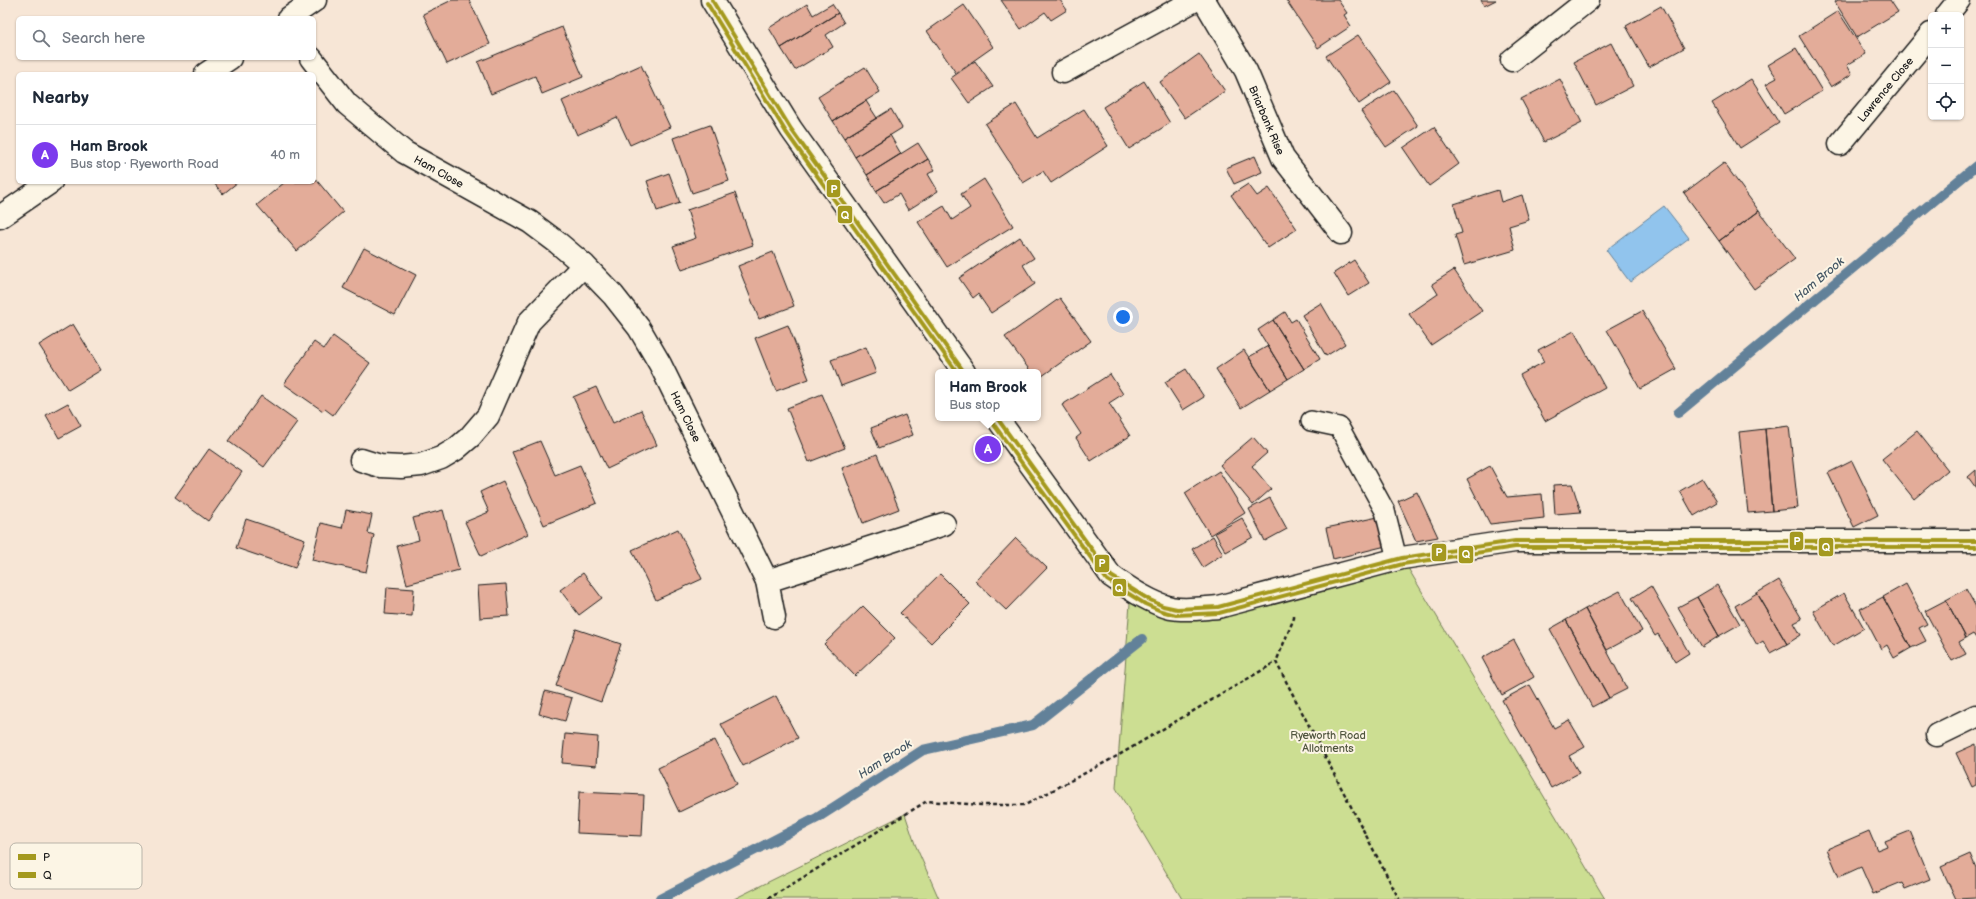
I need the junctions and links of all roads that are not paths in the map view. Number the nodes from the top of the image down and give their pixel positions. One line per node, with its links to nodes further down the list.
1 (315, 0): 8 (street)
2 (712, 0): 20 (street)
3 (1195, 0): 14 (street)
4 (1204, 0): 18 (street, Briarbank Rise)
5 (1588, 0): 12 (street)
6 (1959, 0): 7 (street)
7 (1949, 12)
8 (291, 16)
9 (1928, 38): 15 (street, Lawrence Close)
10 (227, 60): 13 (street)
11 (312, 60): 19 (street, Ham Close)
12 (1512, 60)
13 (209, 72)
14 (1062, 72)
15 (1840, 144)
16 (48, 184): 17 (street)
17 (0, 217)
18 (1341, 233)
19 (584, 265): 23 (street); 27 (street, Ham Close)
20 (962, 369)
21 (999, 421): 26 (street)
22 (1312, 421): 26 (lane)
23 (361, 460)
24 (944, 524): 27 (street)
25 (1976, 541): 26 (street)
26 (1397, 559)
27 (767, 581): 28 (street, Ham Close)
28 (774, 618)
29 (1976, 716): 30 (street)
30 (1937, 735)

